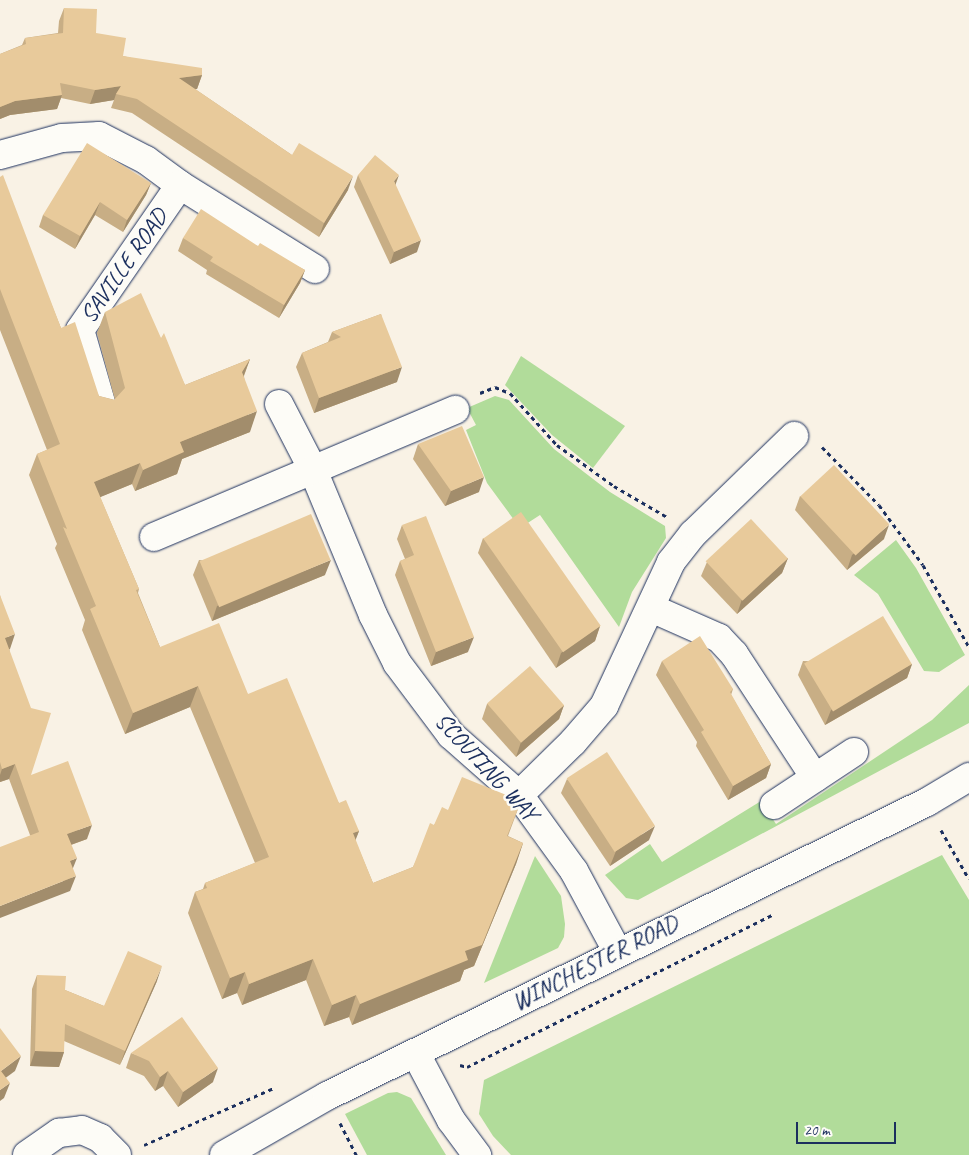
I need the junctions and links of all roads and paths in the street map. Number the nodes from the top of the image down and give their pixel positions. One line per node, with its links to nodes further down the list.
1 (0, 155): 2 (street, SAVILLE ROAD)
2 (180, 185): 3 (street, SAVILLE ROAD); 5 (street, SAVILLE ROAD)
3 (315, 269)
4 (279, 404): 8 (street, SCOUTING WAY)
5 (102, 406)
6 (455, 410): 8 (street); 9 (path)
7 (794, 436): 9 (street); 12 (path)
8 (313, 470): 10 (street); 16 (street, SCOUTING WAY)
9 (693, 534): 11 (street)
10 (154, 537)
11 (651, 608): 15 (street); 16 (street)
12 (969, 647)
13 (854, 752): 15 (street)
14 (969, 777): 17 (street, WINCHESTER ROAD)
15 (815, 778): 18 (street)
16 (519, 795): 20 (street, SCOUTING WAY)
17 (927, 802): 19 (path); 20 (street, WINCHESTER ROAD)
18 (774, 805)
19 (969, 879)
20 (617, 951): 21 (street, WINCHESTER ROAD)
21 (416, 1054): 24 (street, WINCHESTER ROAD); 25 (street)
22 (27, 1155): 23 (street)
23 (117, 1155)
24 (224, 1155)
25 (478, 1155)

